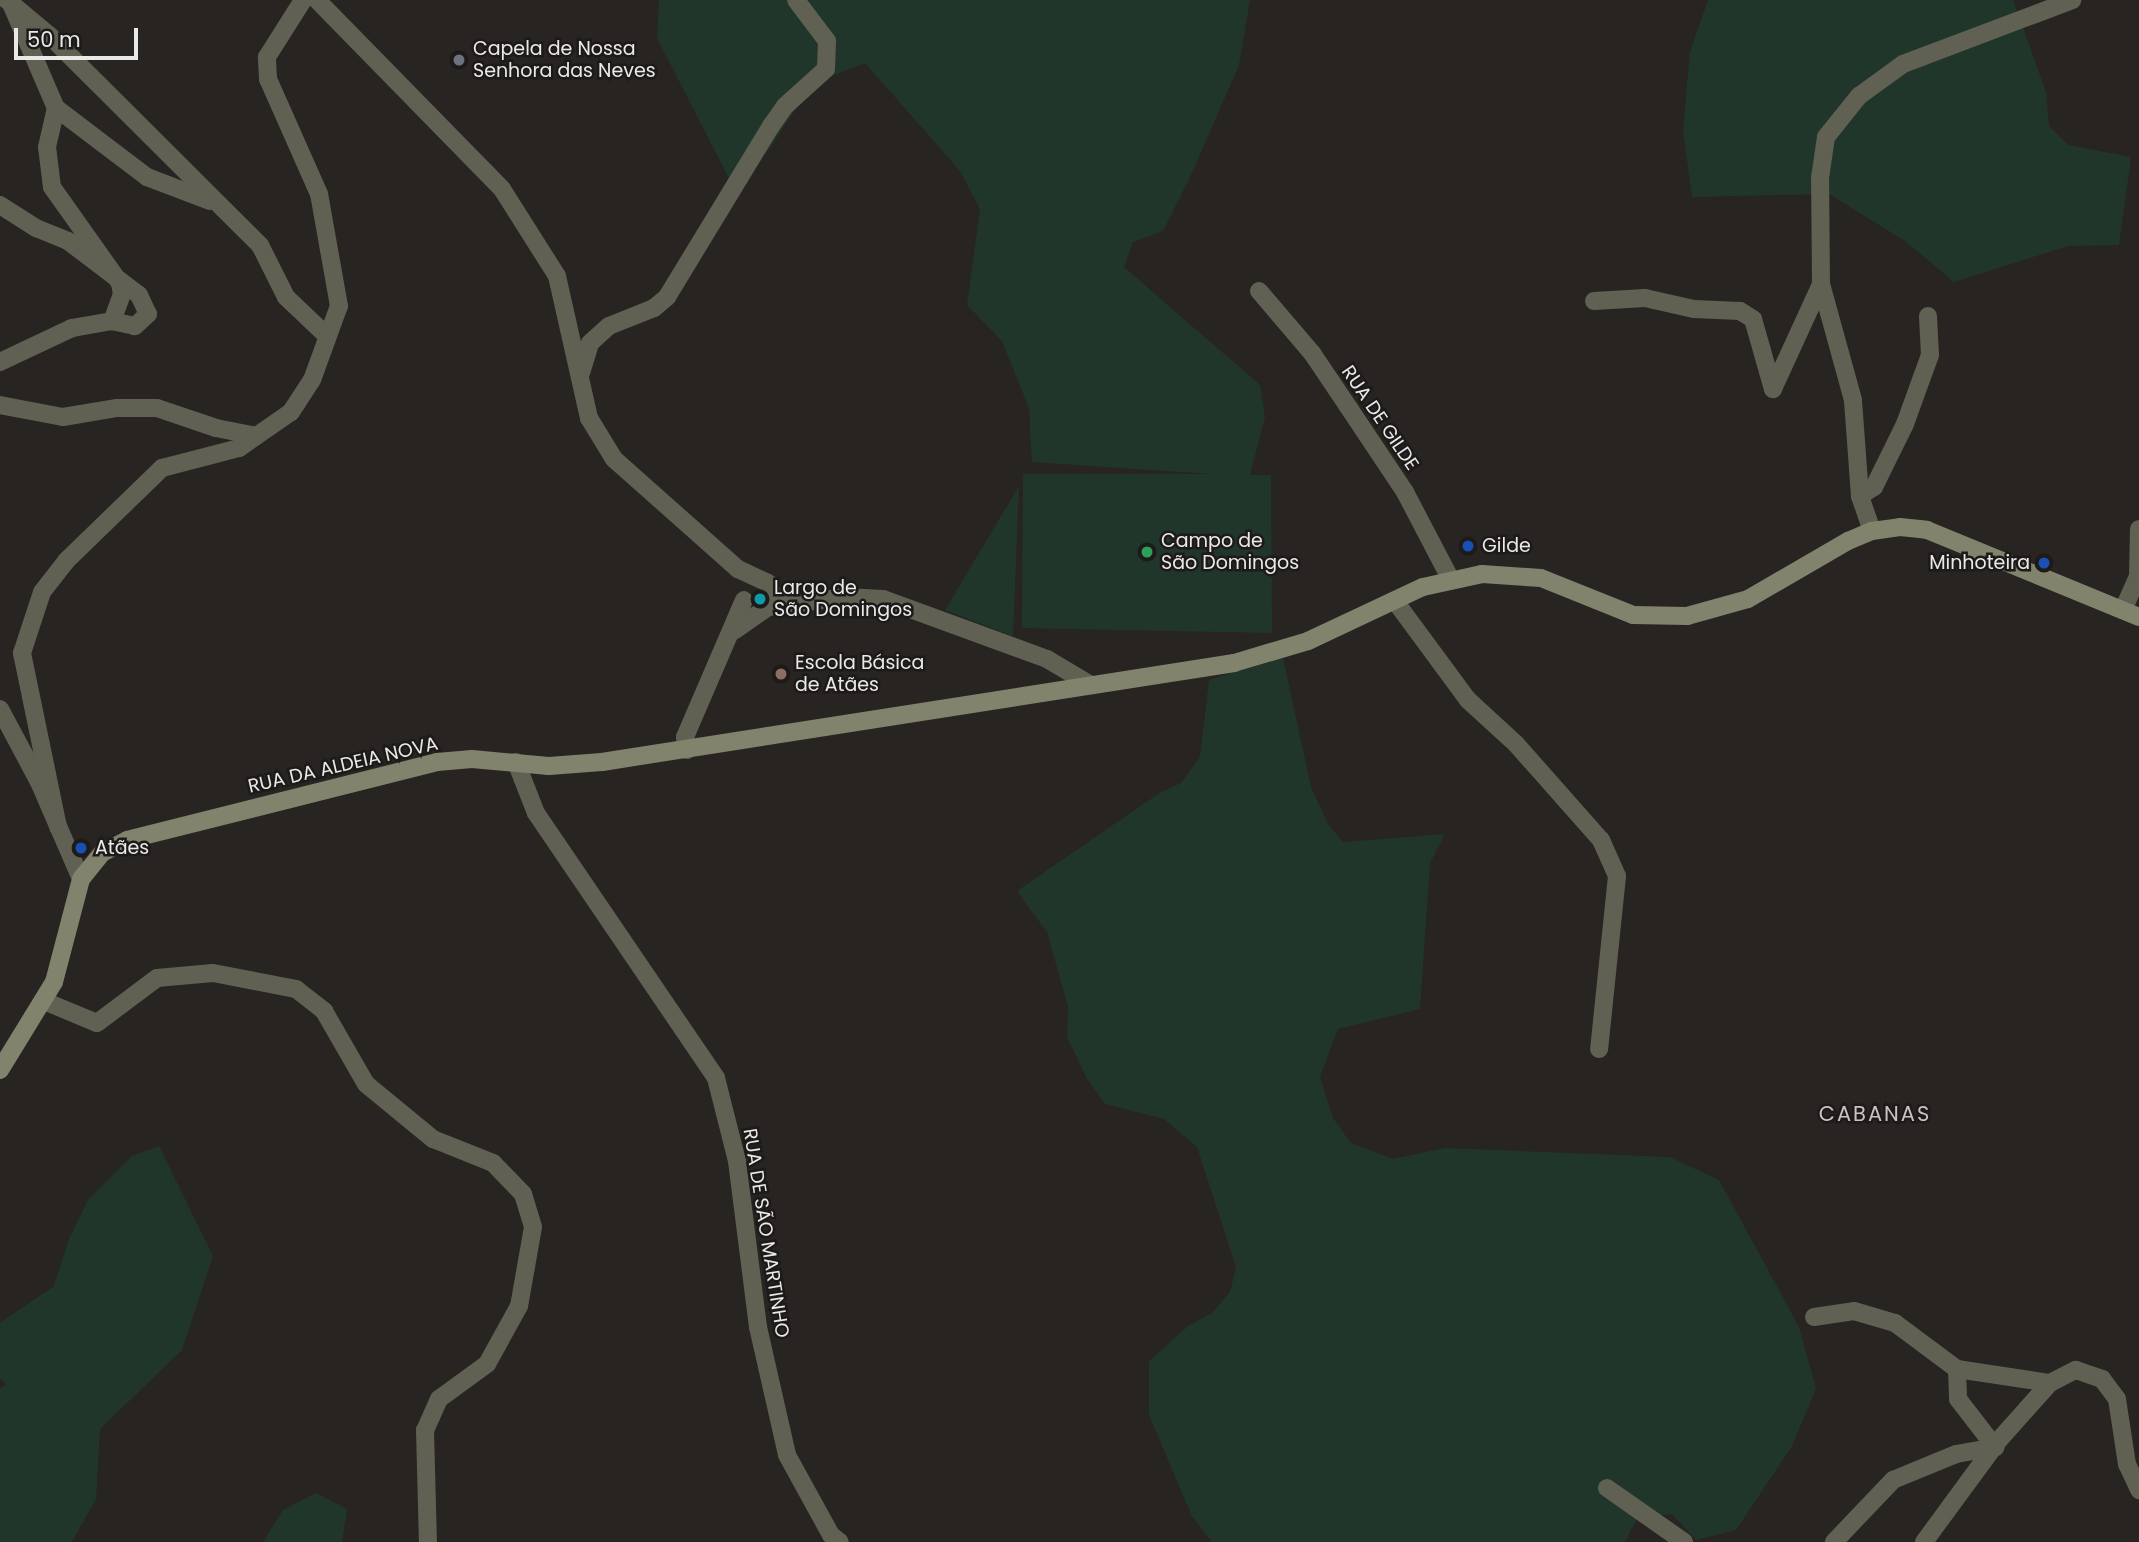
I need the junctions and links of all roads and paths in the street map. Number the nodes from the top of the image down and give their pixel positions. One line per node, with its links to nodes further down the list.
1 (303, 0): 15 (street)
2 (317, 0): 17 (street)
3 (796, 0): 17 (street)
4 (2072, 0): 10 (street)
5 (10, 3): 6 (street); 7 (street)
6 (56, 108): 7 (street); 9 (street)
7 (214, 204): 15 (street)
8 (0, 205): 9 (street)
9 (120, 283): 14 (street); 14 (street)
10 (1821, 284): 12 (street); 20 (street)
11 (1259, 290): 23 (street, RUA DE GILDE)
12 (1594, 301)
13 (1928, 317): 20 (street)
14 (113, 321): 16 (street)
15 (327, 336): 19 (street)
16 (0, 362)
17 (581, 374): 24 (street)
18 (0, 405): 19 (street)
19 (256, 436): 34 (street)
20 (1860, 496): 22 (street)
21 (2139, 530): 28 (street)
22 (1872, 531): 23 (street); 28 (street)
23 (1451, 580): 26 (street, RUA DA ALDEIA NOVA)
24 (755, 589): 25 (street); 27 (street); 27 (street); 29 (street)
25 (808, 600): 27 (street); 30 (street)
26 (1395, 601): 30 (street, RUA DA ALDEIA NOVA); 37 (street)
27 (764, 608): 29 (street)
28 (2131, 614)
29 (735, 630): 32 (street)
30 (1089, 684): 32 (street, RUA DA ALDEIA NOVA)
31 (0, 709): 34 (street)
32 (687, 750): 33 (street, RUA DA ALDEIA NOVA)
33 (516, 762): 35 (street, RUA DA ALDEIA NOVA); 46 (street, RUA DE SÃO MARTINHO)
34 (58, 827): 35 (street)
35 (81, 879): 36 (street, RUA DA ALDEIA NOVA)
36 (44, 1001): 38 (street, RUA DA ALDEIA NOVA); 45 (street)
37 (1599, 1049)
38 (0, 1070)
39 (1814, 1317): 40 (street)
40 (1957, 1369): 41 (street); 42 (street)
41 (2050, 1383): 42 (street); 44 (street)
42 (1995, 1447): 48 (street); 49 (street)
43 (1607, 1488): 47 (street)
44 (2139, 1490)
45 (428, 1542)
46 (840, 1542)
47 (1684, 1542)
48 (1833, 1542)
49 (1924, 1542)

